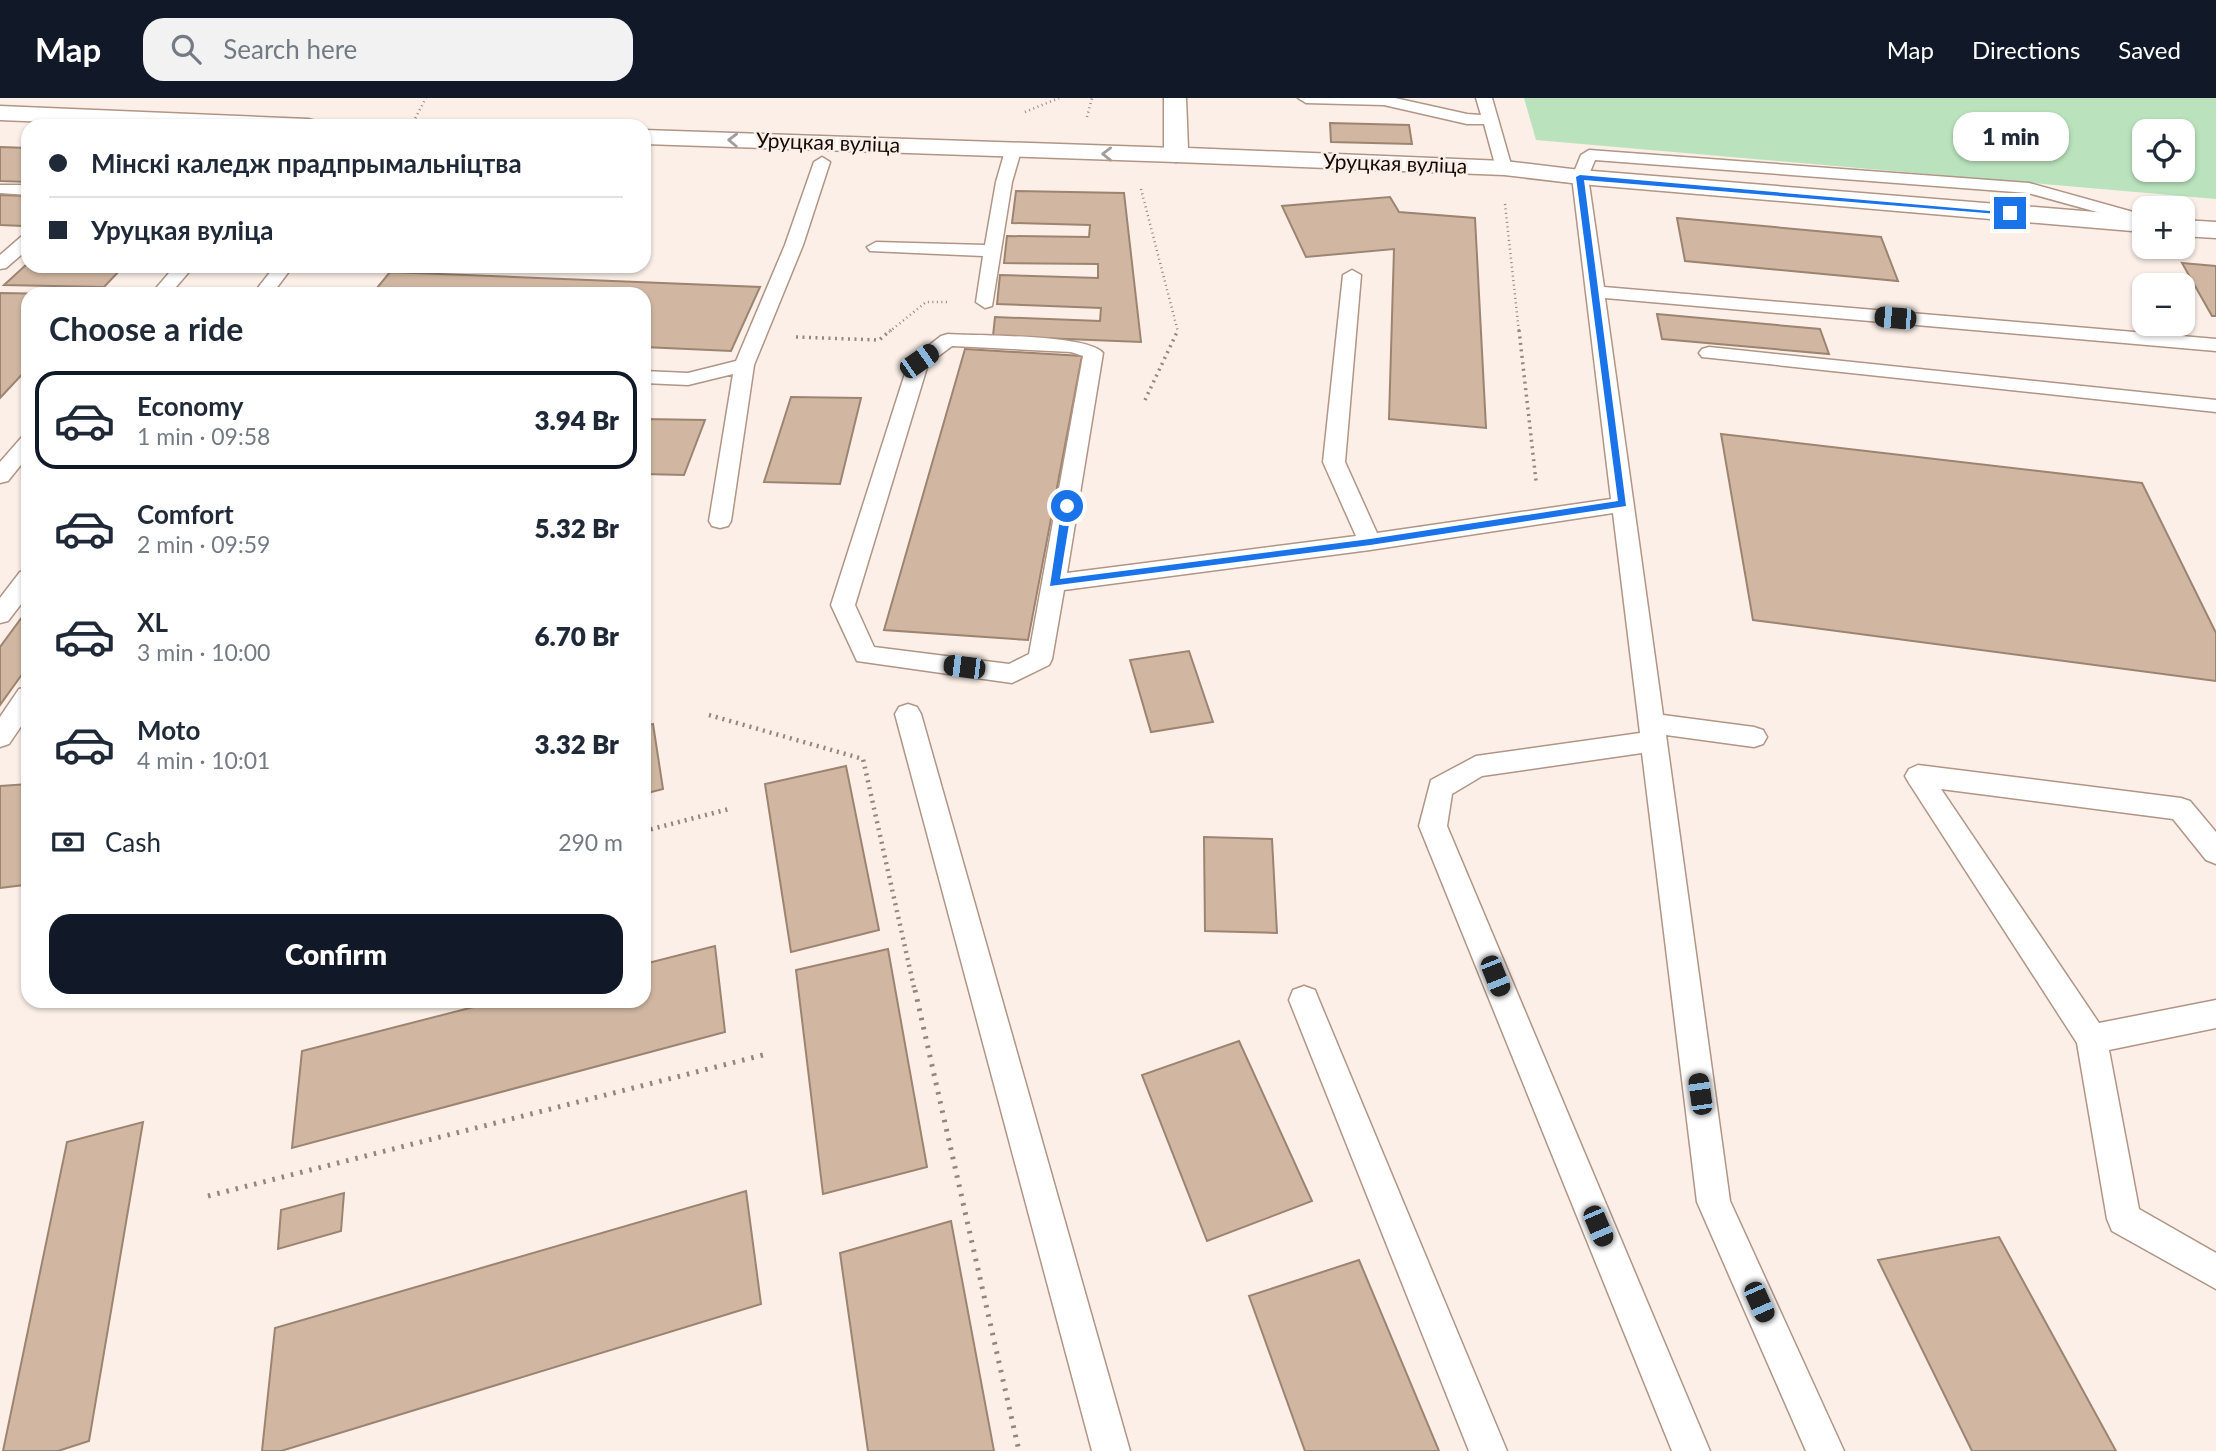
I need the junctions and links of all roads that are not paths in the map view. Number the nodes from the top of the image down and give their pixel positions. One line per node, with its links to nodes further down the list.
1 (1175, 98): 9 (street)
2 (1306, 98): 6 (lane)
3 (1484, 98): 6 (lane)
4 (0, 113): 5 (street)
5 (142, 119)
6 (1490, 120): 11 (lane)
7 (651, 137): 8 (street, Уруцкая вуліца, one-way to 7)
8 (1013, 151): 9 (street, Уруцкая вуліца, one-way to 8); 22 (lane)
9 (1175, 155): 11 (street, Уруцкая вуліца)
10 (822, 162): 33 (lane)
11 (1504, 168): 12 (street, Уруцкая вуліца)
12 (1580, 177): 15 (street, Уруцкая вуліца); 29 (lane)
13 (2, 189): 14 (lane)
14 (21, 190)
15 (2132, 221)
16 (2195, 229): 17 (street)
17 (2216, 230)
18 (9, 234): 19 (lane)
19 (21, 236)
20 (21, 244): 23 (lane)
21 (876, 247): 22 (lane)
22 (992, 251): 30 (lane)
23 (0, 264)
24 (179, 273): 27 (lane)
25 (278, 273): 28 (lane)
26 (1352, 275): 40 (lane)
27 (166, 287)
28 (268, 287)
29 (1595, 292): 31 (lane); 38 (lane)
30 (985, 302)
31 (2216, 345)
32 (1709, 353): 35 (lane)
33 (744, 366): 34 (lane); 39 (lane)
34 (651, 377)
35 (2216, 406)
36 (21, 451): 37 (lane)
37 (0, 475)
38 (1623, 504): 40 (lane); 46 (lane)
39 (720, 521)
40 (1370, 542): 41 (lane)
41 (1054, 583): 41 (lane)
42 (21, 588): 43 (lane)
43 (0, 615)
44 (21, 706): 47 (lane)
45 (908, 714): 54 (lane)
46 (1653, 732): 48 (lane); 56 (lane); 57 (lane)
47 (0, 737)
48 (1754, 737)
49 (2216, 852): 52 (lane)
50 (1304, 1000): 55 (lane)
51 (2216, 1014): 52 (lane)
52 (2092, 1039): 53 (lane)
53 (2216, 1272)
54 (1111, 1451)
55 (1488, 1451)
56 (1691, 1451)
57 (1825, 1451)

